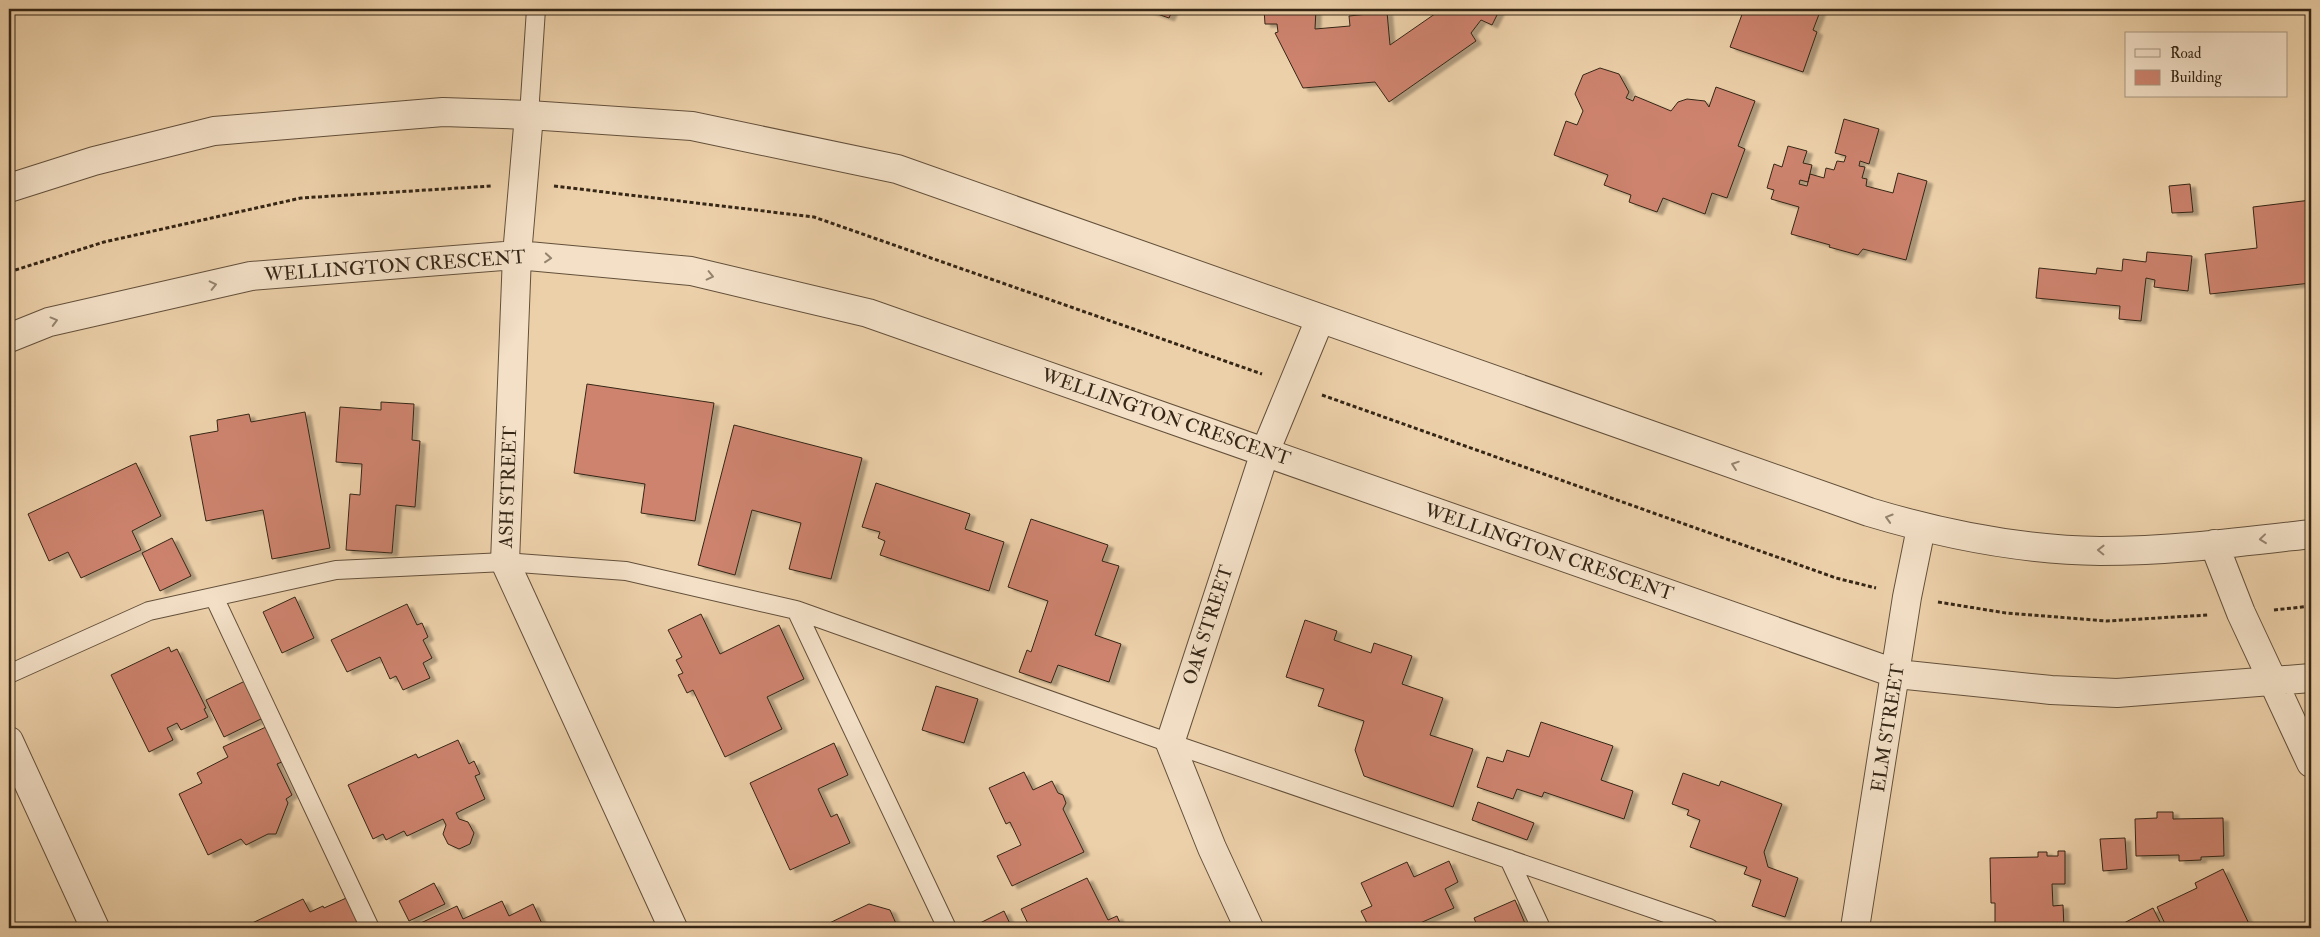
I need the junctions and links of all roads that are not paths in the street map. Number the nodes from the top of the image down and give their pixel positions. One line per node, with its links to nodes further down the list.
1 (536, 9): 2 (lane, ASH STREET)
2 (528, 115): 3 (street); 4 (street, ASH STREET); 5 (street)
3 (9, 188)
4 (517, 255): 6 (street, WELLINGTON CRESCENT, one-way to 4); 7 (street, WELLINGTON CRESCENT, one-way to 7); 11 (street, ASH STREET)
5 (1320, 319): 7 (street, OAK STREET); 8 (street, one-way to 5)
6 (9, 338)
7 (1265, 452): 15 (street, WELLINGTON CRESCENT); 19 (street, OAK STREET)
8 (1921, 528): 10 (street, one-way to 8); 15 (street, ELM STREET)
9 (2311, 534): 10 (street, one-way to 10)
10 (2214, 544): 17 (street)
11 (505, 562): 12 (lane); 13 (lane); 24 (street, ASH STREET)
12 (214, 596): 14 (lane); 23 (lane)
13 (796, 610): 19 (lane); 25 (lane)
14 (9, 674)
15 (1897, 674): 17 (street, WELLINGTON CRESCENT); 29 (street, ELM STREET)
16 (2311, 678): 17 (street, WELLINGTON CRESCENT)
17 (2273, 682): 20 (street)
18 (9, 742): 22 (street)
19 (1170, 743): 21 (lane); 26 (street)
20 (2311, 763)
21 (1509, 859): 27 (lane); 28 (lane)
22 (95, 928)
23 (370, 928)
24 (673, 928)
25 (947, 928)
26 (1249, 928)
27 (1541, 928)
28 (1709, 928)
29 (1855, 928)

